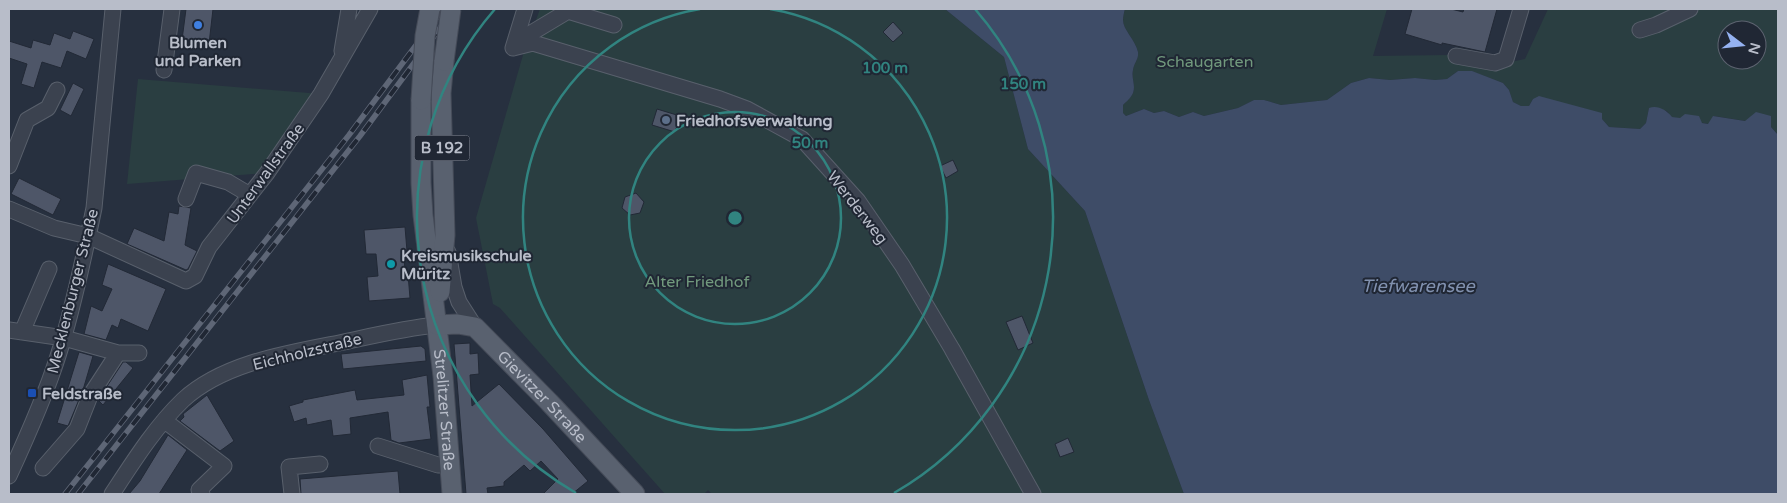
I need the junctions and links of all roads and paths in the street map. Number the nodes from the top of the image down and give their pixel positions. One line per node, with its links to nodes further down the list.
1 (113, 9): 22 (street, Mecklenburger Straße)
2 (172, 9): 15 (street)
3 (349, 9): 14 (street, Unterwallstraße)
4 (370, 9): 14 (street, Unterwallstraße)
5 (430, 9): 24 (main road, B 192, bridge)
6 (451, 9): 21 (main road, B 192, bridge)
7 (525, 9): 12 (street)
8 (1521, 9): 13 (street)
9 (1690, 9): 11 (street)
10 (614, 25): 12 (street)
11 (1640, 30)
12 (512, 48): 41 (street, Werderweg)
13 (1456, 56)
14 (340, 60): 18 (street, Unterwallstraße)
15 (164, 70)
16 (57, 90): 17 (street)
17 (9, 166)
18 (250, 195): 19 (street); 22 (street, Unterwallstraße)
19 (186, 199)
20 (9, 209): 22 (street)
21 (445, 235): 24 (main road, B 192); 25 (street)
22 (88, 236): 27 (street, Mecklenburger Straße)
23 (49, 269): 26 (street)
24 (437, 325): 25 (main road); 30 (street, Eichholzstraße); 33 (main road, Strelitzer Straße / B 192)
25 (475, 327): 40 (main road, Gievitzer Straße)
26 (13, 334): 27 (street)
27 (64, 338): 29 (street); 35 (street, Mecklenburger Straße)
28 (139, 353): 29 (street)
29 (118, 354): 34 (street)
30 (165, 421): 36 (street, Eichholzstraße); 37 (street)
31 (378, 446): 33 (street)
32 (320, 464): 38 (street)
33 (450, 465): 39 (main road, Strelitzer Straße / B 192)
34 (43, 468)
35 (9, 476)
36 (112, 494)
37 (202, 494)
38 (292, 494)
39 (452, 494)
40 (635, 494)
41 (1033, 494)

